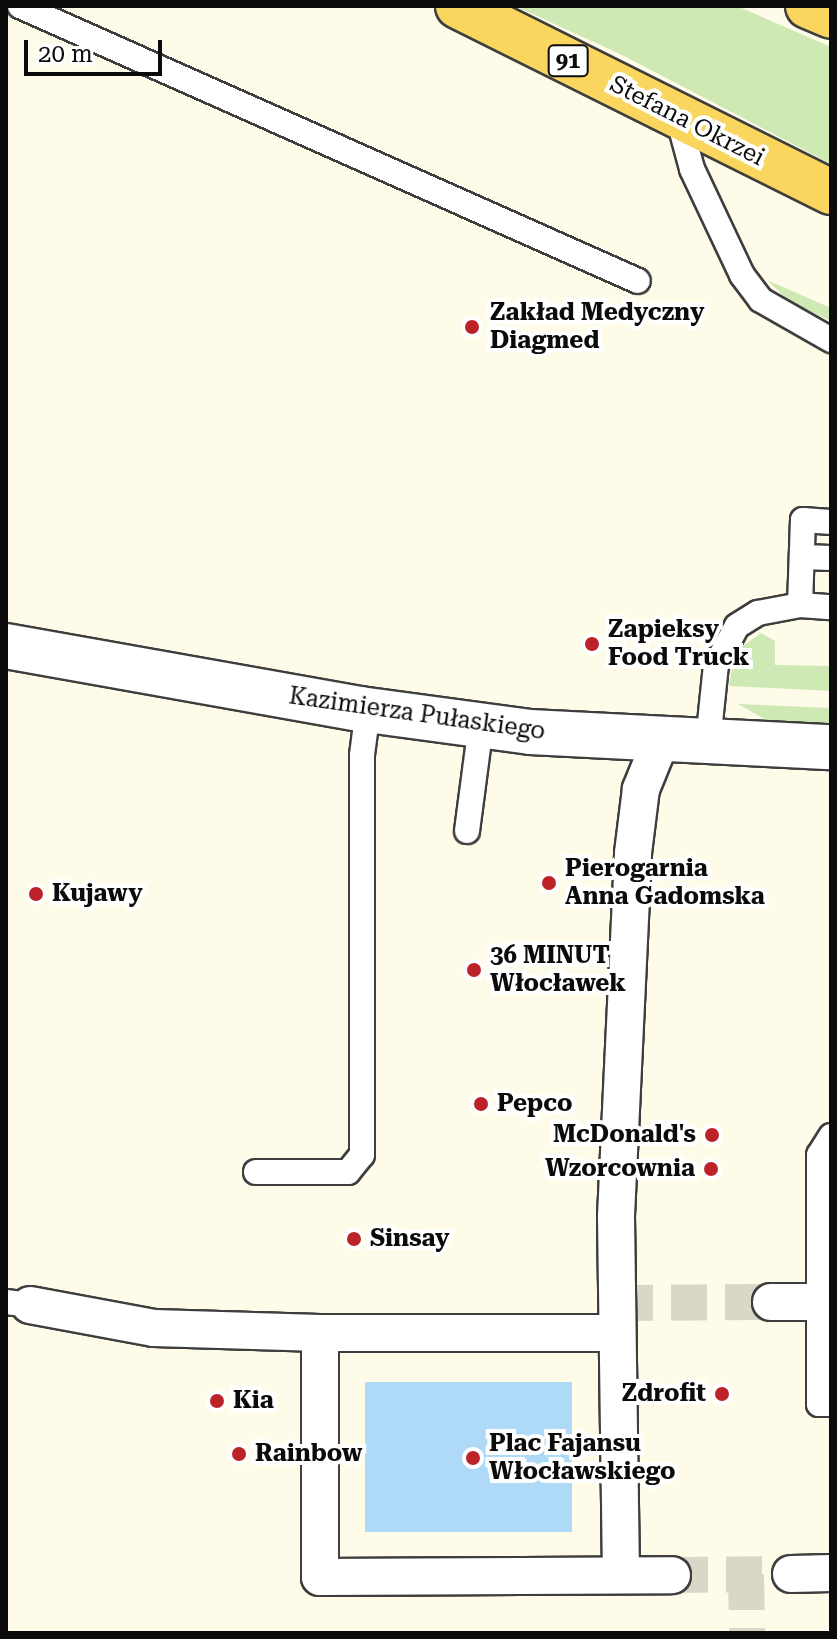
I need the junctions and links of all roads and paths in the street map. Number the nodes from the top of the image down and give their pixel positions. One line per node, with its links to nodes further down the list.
1 (20, 6): 7 (lane)
2 (458, 6): 5 (main road, Stefana Okrzei / 91)
3 (808, 6): 4 (main road)
4 (831, 16)
5 (678, 117): 6 (main road, Stefana Okrzei / 91); 8 (lane)
6 (831, 192)
7 (638, 281)
8 (831, 340)
9 (831, 522): 10 (lane)
10 (802, 557): 11 (lane); 12 (lane)
11 (831, 558)
12 (800, 605): 13 (lane); 18 (lane)
13 (831, 607)
14 (6, 646): 15 (street, Kazimierza Pułaskiego)
15 (368, 709): 16 (street, Kazimierza Pułaskiego); 22 (lane)
16 (481, 725): 17 (street, Kazimierza Pułaskiego); 20 (lane)
17 (661, 740): 18 (street, Kazimierza Pułaskiego); 27 (street)
18 (708, 742): 19 (street, Kazimierza Pułaskiego)
19 (831, 747)
20 (467, 831)
21 (831, 1136): 24 (lane)
22 (256, 1172)
23 (771, 1302): 24 (street)
24 (819, 1302): 28 (lane)
25 (18, 1304): 26 (street)
26 (320, 1333): 27 (street); 31 (street)
27 (617, 1333): 31 (street)
28 (831, 1404)
29 (831, 1573): 30 (street)
30 (791, 1574)
31 (621, 1575): 32 (street)
32 (672, 1575)

